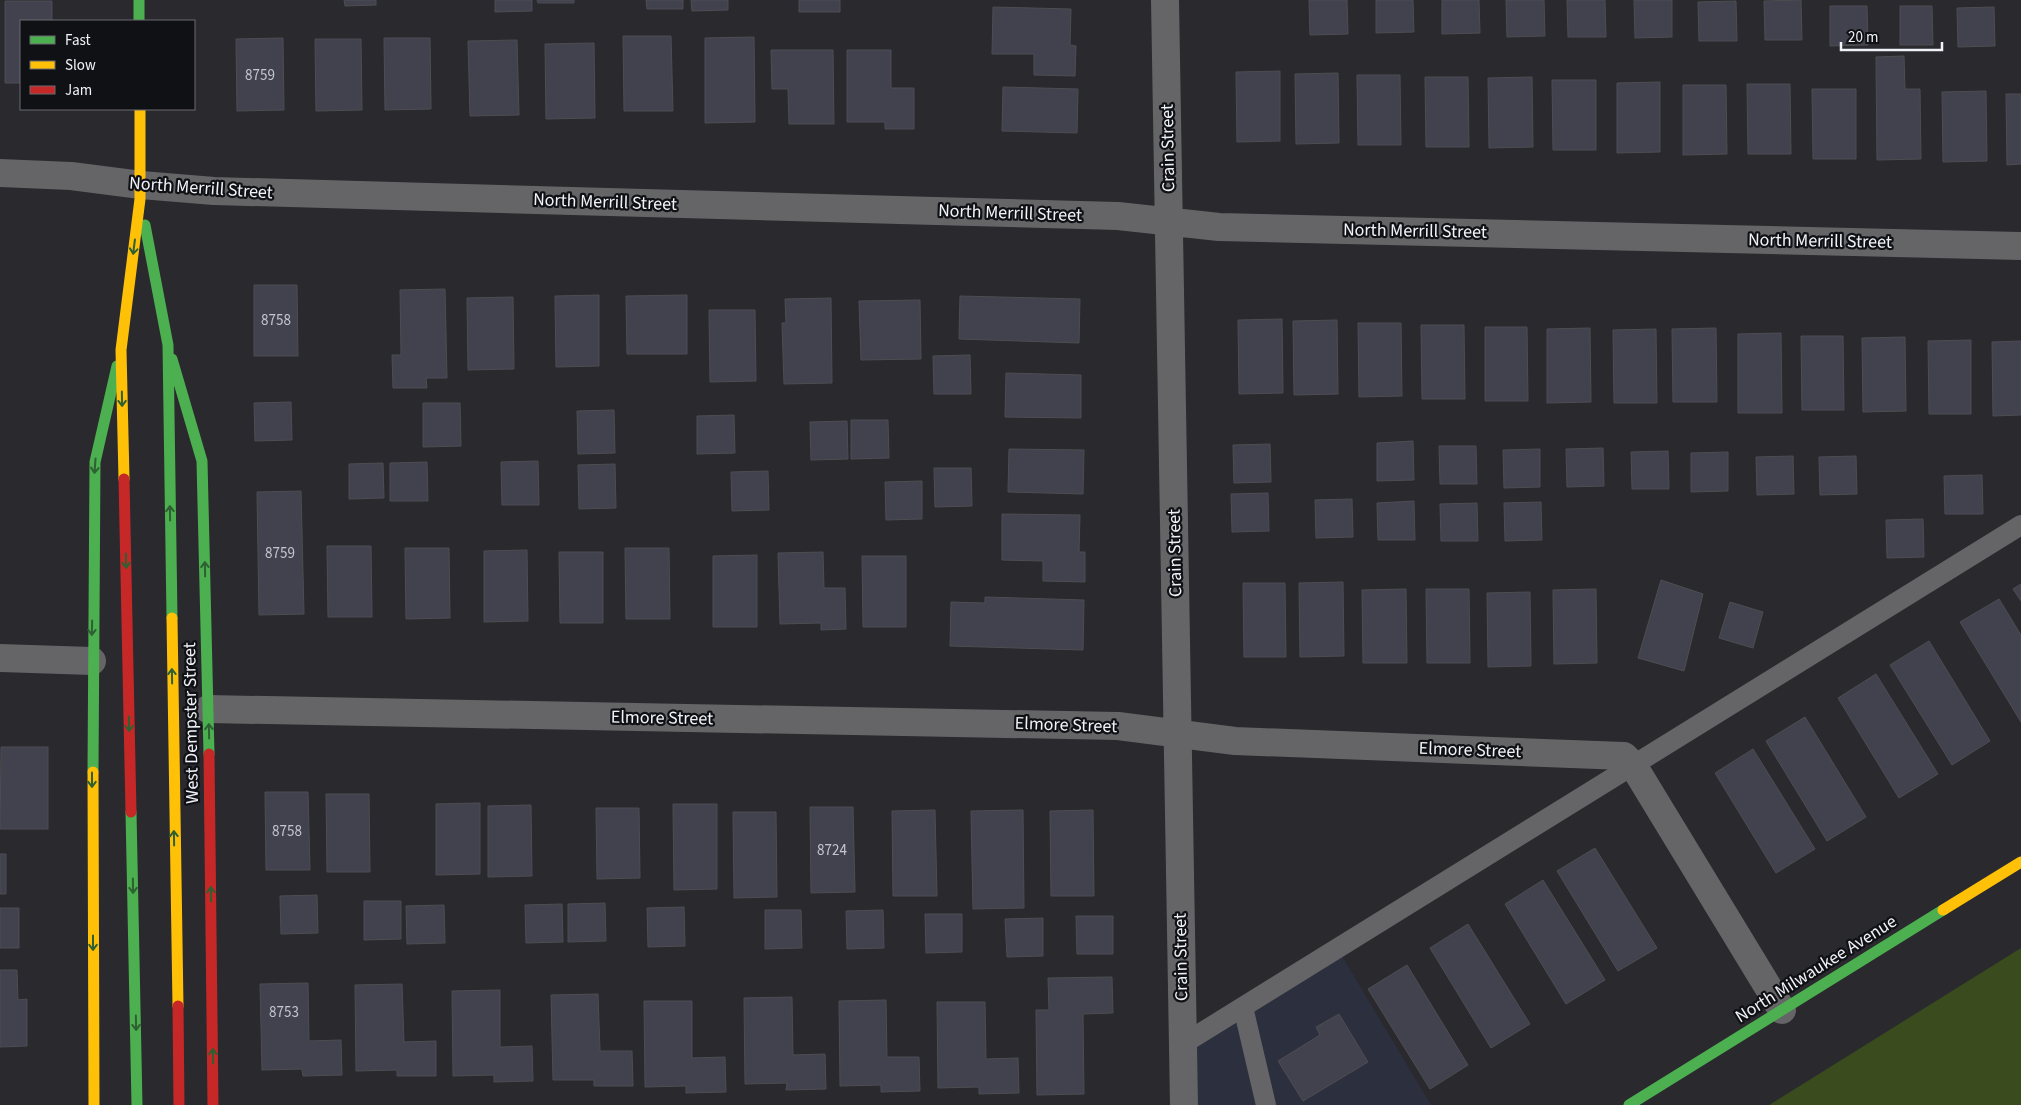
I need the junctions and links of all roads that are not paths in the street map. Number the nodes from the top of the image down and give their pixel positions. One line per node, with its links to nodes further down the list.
1 (139, 0): 3 (main road)
2 (1165, 0): 7 (street, Crain Street)
3 (139, 20)
4 (140, 110): 6 (main road, West Dempster Street)
5 (0, 173): 6 (street, North Merrill Street)
6 (140, 192): 7 (street, North Merrill Street); 9 (main road, West Dempster Street); 10 (main road, West Dempster Street, one-way to 10)
7 (1169, 222): 8 (street, North Merrill Street); 15 (street, Crain Street)
8 (2021, 246)
9 (168, 345): 14 (main road, West Dempster Street, one-way to 9); 23 (main road, West Dempster Street, one-way to 9)
10 (121, 350): 13 (main road, West Dempster Street, one-way to 13); 22 (main road, West Dempster Street, one-way to 22)
11 (2021, 525): 16 (lane)
12 (0, 658): 13 (street)
13 (92, 661): 21 (main road, West Dempster Street, one-way to 21)
14 (208, 710): 15 (street, Elmore Street); 24 (main road, West Dempster Street, one-way to 14)
15 (1178, 734): 16 (street, Elmore Street); 20 (street, Crain Street)
16 (1633, 765): 18 (lane); 19 (street)
17 (2021, 862): 19 (main road, North Milwaukee Avenue)
18 (1242, 1007): 20 (lane); 26 (lane)
19 (1782, 1010): 27 (main road, North Milwaukee Avenue)
20 (1183, 1044): 25 (street, Crain Street)
21 (94, 1105)
22 (137, 1105)
23 (178, 1105)
24 (213, 1105)
25 (1184, 1105)
26 (1266, 1105)
27 (1629, 1105)

